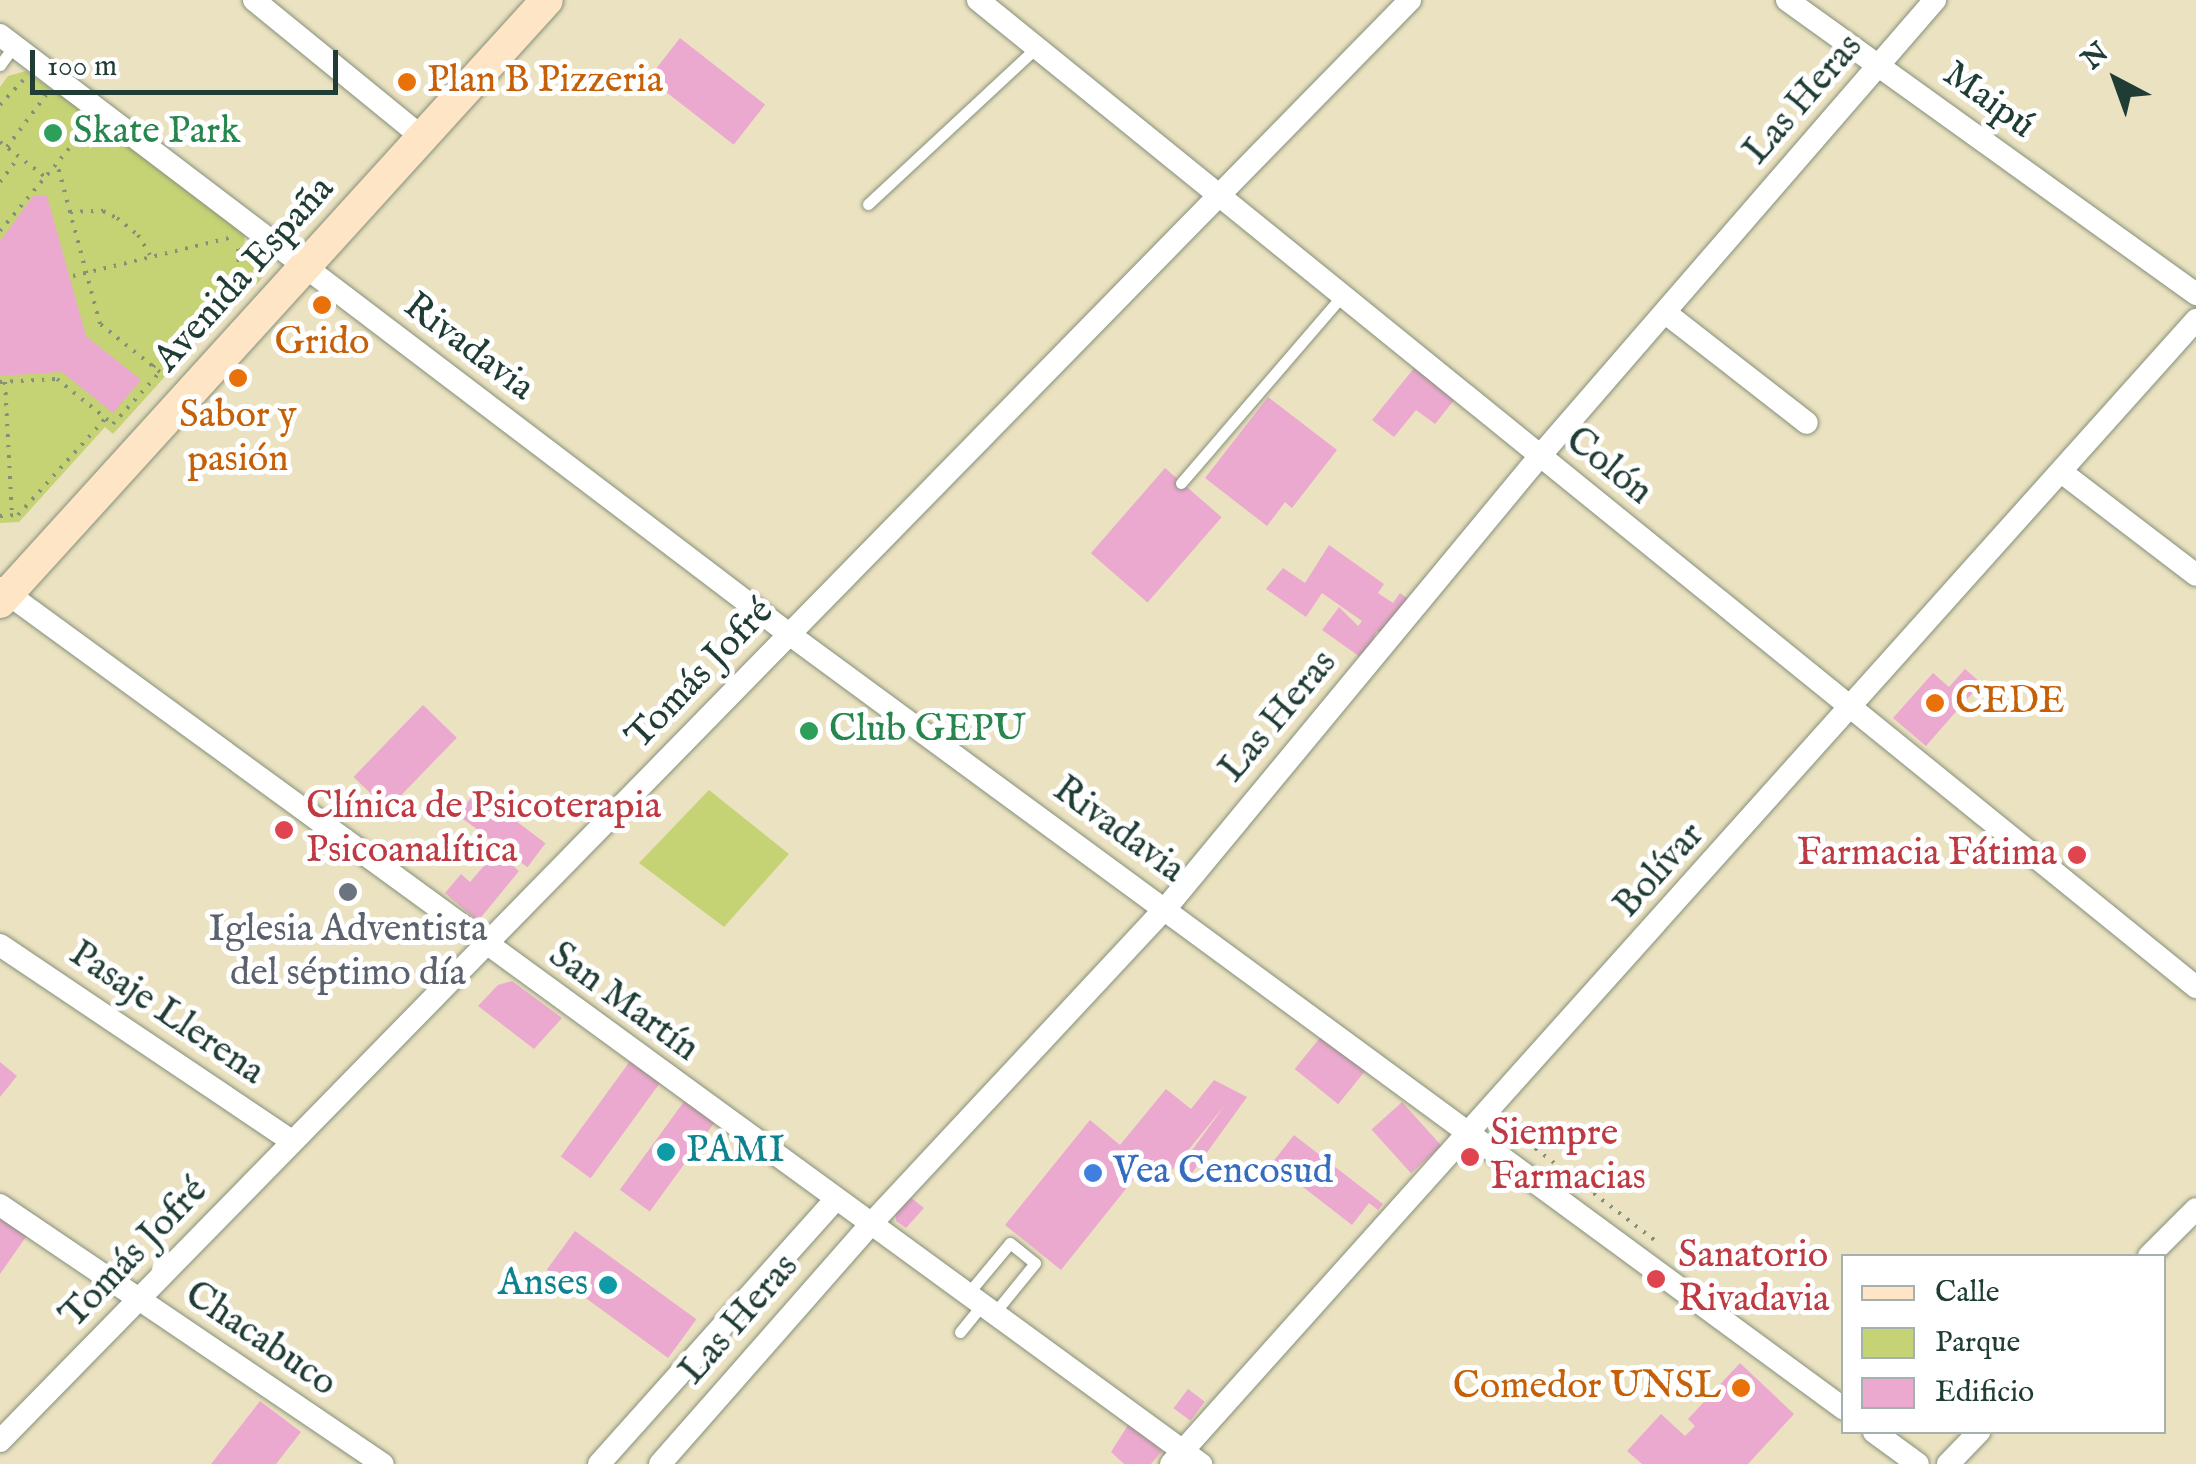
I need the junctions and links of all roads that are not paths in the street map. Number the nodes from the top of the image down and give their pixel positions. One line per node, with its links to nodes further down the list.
1 (254, 0): 10 (street)
2 (547, 0): 10 (main road, Avenida España)
3 (978, 0): 7 (street, Colón)
4 (1410, 0): 11 (street, Tomás Jofré)
5 (1786, 0): 9 (street, Maipú)
6 (1935, 0): 9 (street, Las Heras)
7 (1036, 47): 11 (street, Colón); 12 (lane)
8 (5, 49): 13 (street, Rivadavia)
9 (1879, 66): 14 (street, Maipú); 16 (street, Las Heras)
10 (422, 137): 13 (main road, Avenida España)
11 (1221, 198): 15 (street, Colón); 24 (street, Tomás Jofré)
12 (868, 204)
13 (306, 270): 23 (main road, Avenida España); 24 (street, Rivadavia)
14 (2196, 294)
15 (1341, 296): 19 (street, Colón); 21 (lane)
16 (1667, 314): 18 (street); 19 (street, Las Heras)
17 (2196, 320): 20 (street, Bolívar)
18 (1808, 423)
19 (1539, 457): 25 (street, Colón); 26 (street, Las Heras)
20 (2064, 474): 22 (street); 25 (street, Bolívar)
21 (1182, 483)
22 (2196, 575)
23 (2, 595): 28 (street, San Martín)
24 (790, 634): 26 (street, Rivadavia); 28 (street, Tomás Jofré)
25 (1852, 708): 29 (street, Colón); 30 (street, Bolívar)
26 (1166, 908): 30 (street, Rivadavia); 35 (street, Las Heras)
27 (0, 945): 31 (street, Pasaje Llerena)
28 (485, 946): 31 (street, Tomás Jofré); 32 (street, San Martín)
29 (2196, 987)
30 (1471, 1137): 40 (street, Rivadavia); 44 (street, Bolívar)
31 (292, 1141): 37 (street, Tomás Jofré)
32 (835, 1200): 35 (street, San Martín); 46 (street)
33 (0, 1205): 37 (street, Chacabuco)
34 (2196, 1208): 36 (street)
35 (870, 1225): 38 (street, San Martín); 47 (street, Las Heras)
36 (2151, 1254)
37 (139, 1300): 43 (street, Tomás Jofré); 45 (street, Chacabuco)
38 (984, 1301): 38 (lane); 39 (lane); 44 (street, San Martín)
39 (960, 1332)
40 (1841, 1407)
41 (1877, 1434): 48 (street)
42 (1977, 1434): 49 (street)
43 (0, 1441)
44 (1185, 1460)
45 (383, 1464)
46 (599, 1464)
47 (660, 1464)
48 (1918, 1464)
49 (1948, 1464)

